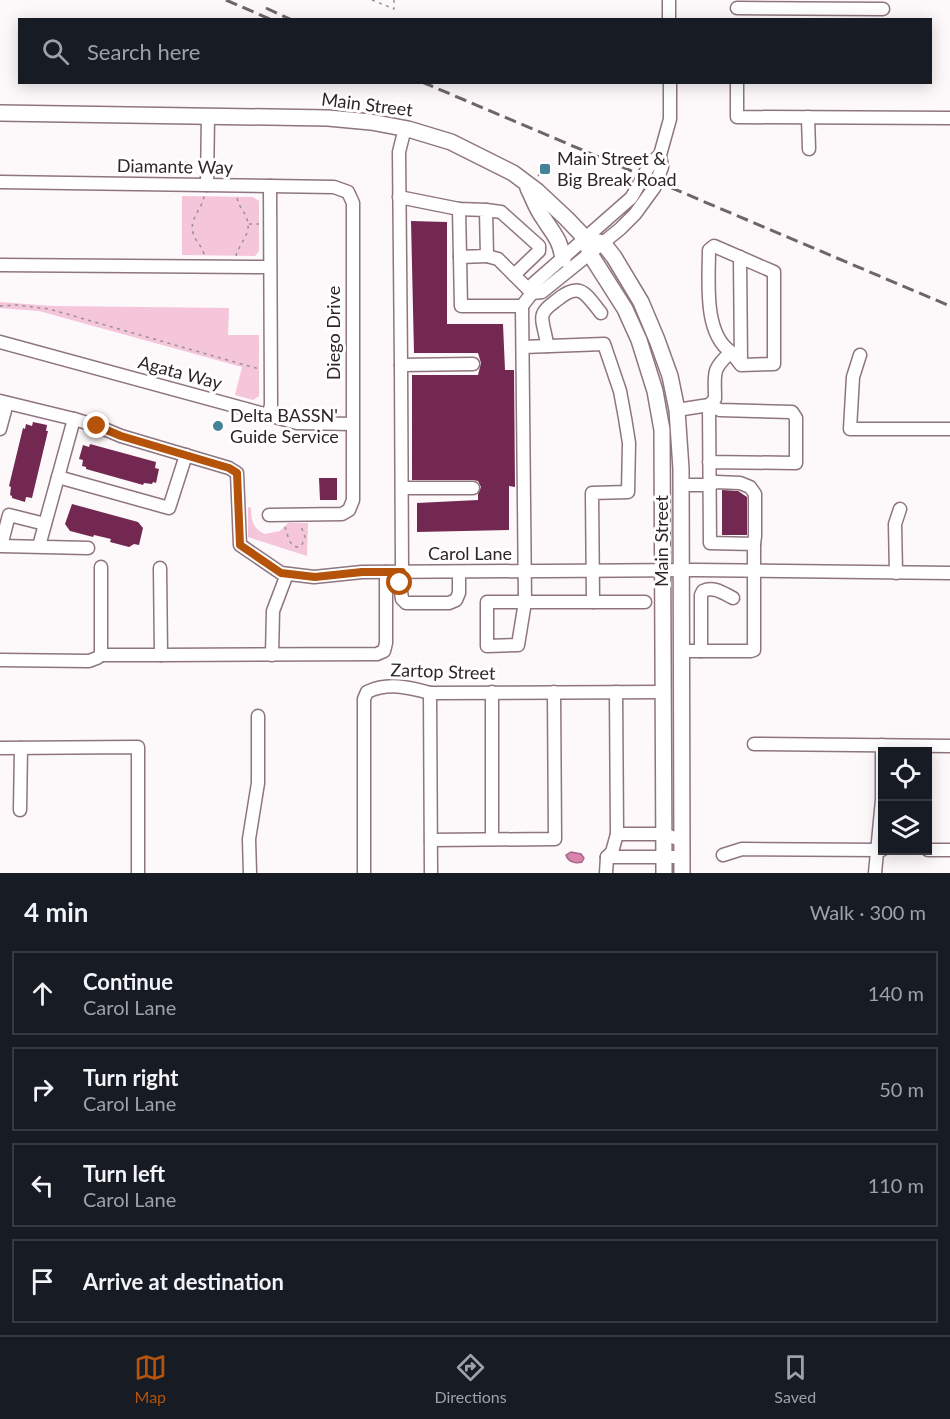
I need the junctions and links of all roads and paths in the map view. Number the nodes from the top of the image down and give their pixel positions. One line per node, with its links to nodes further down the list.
1 (372, 0): 2 (path)
2 (394, 0)
3 (669, 0): 6 (street)
4 (737, 9): 5 (street)
5 (884, 9)
6 (669, 18)
7 (670, 84): 15 (street)
8 (737, 84): 11 (street)
9 (0, 113): 10 (main road, Main Street)
10 (208, 116): 13 (main road, Main Street); 19 (street)
11 (808, 117): 12 (street); 14 (street)
12 (950, 118)
13 (405, 128): 17 (main road, Main Street); 22 (street)
14 (809, 149)
15 (660, 155): 27 (street); 28 (street)
16 (0, 182): 19 (street, Diamante Way)
17 (525, 182): 27 (main road, Main Street); 35 (main road)
18 (270, 186): 19 (street, Diamante Way); 20 (street, Diamante Way); 37 (street)
19 (206, 190): 30 (path)
20 (348, 192): 57 (street, Diego Drive)
21 (237, 196): 25 (path)
22 (399, 197): 23 (street); 49 (street)
23 (459, 209): 24 (street); 33 (street)
24 (486, 210): 31 (street); 38 (street)
25 (248, 224): 26 (path); 32 (path)
26 (260, 224)
27 (586, 239): 28 (main road); 29 (main road, Main Street); 35 (street)
28 (603, 243): 29 (street); 54 (main road, Main Street)
29 (590, 254): 39 (street); 80 (main road, Main Street)
30 (204, 256)
31 (487, 256): 33 (street); 38 (street)
32 (236, 257)
33 (460, 257): 41 (street)
34 (740, 257): 46 (street); 50 (street); 50 (street)
35 (563, 259): 39 (street)
36 (0, 265): 37 (street)
37 (269, 267): 55 (street)
38 (514, 275): 39 (street)
39 (532, 293): 41 (street)
40 (0, 306): 51 (path)
41 (522, 306): 45 (street)
42 (601, 313): 44 (street)
43 (0, 342): 55 (street, Agata Way)
44 (547, 346): 45 (street); 79 (street)
45 (523, 347): 84 (street)
46 (732, 351): 50 (street); 53 (street)
47 (860, 355): 59 (street)
48 (473, 364): 49 (street)
49 (401, 365): 65 (street)
50 (741, 365)
51 (260, 369)
52 (4, 401): 56 (street, Carol Lane); 58 (street, Carol Lane)
53 (709, 405): 54 (street); 61 (street); 61 (street)
54 (677, 410): 63 (main road, Main Street)
55 (268, 416): 57 (street, Agata Way)
56 (74, 419): 60 (street, Carol Lane); 62 (street)
57 (352, 424): 68 (street, Diego Drive)
58 (0, 429)
59 (950, 429)
60 (186, 455): 62 (street); 87 (street, Carol Lane)
61 (709, 462): 64 (street)
62 (58, 477): 70 (street)
63 (681, 485): 64 (street); 77 (main road, Main Street)
64 (710, 485): 72 (street); 72 (street)
65 (402, 488): 66 (street); 82 (street)
66 (473, 488)
67 (900, 509): 85 (street)
68 (269, 515)
69 (300, 523): 71 (path)
70 (45, 524): 73 (street); 73 (street)
71 (285, 526)
72 (754, 544): 78 (street)
73 (39, 546): 74 (street)
74 (88, 548)
75 (101, 567): 94 (street)
76 (160, 568): 95 (street)
77 (682, 570): 78 (street, Carol Lane); 80 (street, Carol Lane); 92 (main road, Main Street)
78 (754, 570): 85 (street, Carol Lane); 93 (street)
79 (593, 571): 80 (street, Carol Lane); 84 (street, Carol Lane); 90 (street)
80 (662, 571): 101 (main road, Main Street)
81 (386, 572): 82 (street, Carol Lane); 87 (street, Carol Lane); 96 (street)
82 (402, 572): 83 (street, Carol Lane); 83 (street)
83 (459, 572): 84 (street, Carol Lane)
84 (525, 572): 89 (street)
85 (896, 573): 86 (street, Carol Lane)
86 (950, 573)
87 (287, 574): 96 (street)
88 (733, 597): 93 (street)
89 (525, 602): 89 (street); 90 (street)
90 (593, 602): 91 (street)
91 (645, 602)
92 (682, 651): 93 (street); 115 (main road, Main Street)
93 (701, 651)
94 (101, 655): 95 (street); 97 (street)
95 (161, 655): 96 (street)
96 (272, 655)
97 (0, 660)
98 (492, 692): 99 (street, Zartop Street); 102 (street, Zartop Street); 113 (street)
99 (554, 692): 100 (street, Zartop Street); 113 (street)
100 (616, 692): 101 (street, Zartop Street); 111 (street)
101 (663, 692): 112 (main road, Main Street)
102 (430, 693): 114 (street); 126 (street, Zartop Street)
103 (258, 716): 125 (street)
104 (754, 744): 105 (street)
105 (882, 745): 106 (street); 109 (street)
106 (950, 746)
107 (0, 748): 108 (street)
108 (21, 748): 110 (street); 124 (street)
109 (882, 801)
110 (20, 810)
111 (617, 834): 112 (street); 121 (street)
112 (663, 834): 115 (street); 122 (main road, Main Street)
113 (492, 839): 114 (street)
114 (431, 840): 127 (street)
115 (681, 840): 123 (main road, Main Street)
116 (878, 850): 119 (street)
117 (932, 850): 118 (street)
118 (950, 850)
119 (723, 855)
120 (879, 855): 129 (street)
121 (607, 857): 122 (street); 128 (street)
122 (664, 865): 123 (street)
123 (682, 865)
124 (138, 873)
125 (250, 873)
126 (364, 873)
127 (431, 873)
128 (606, 873)
129 (875, 873)

